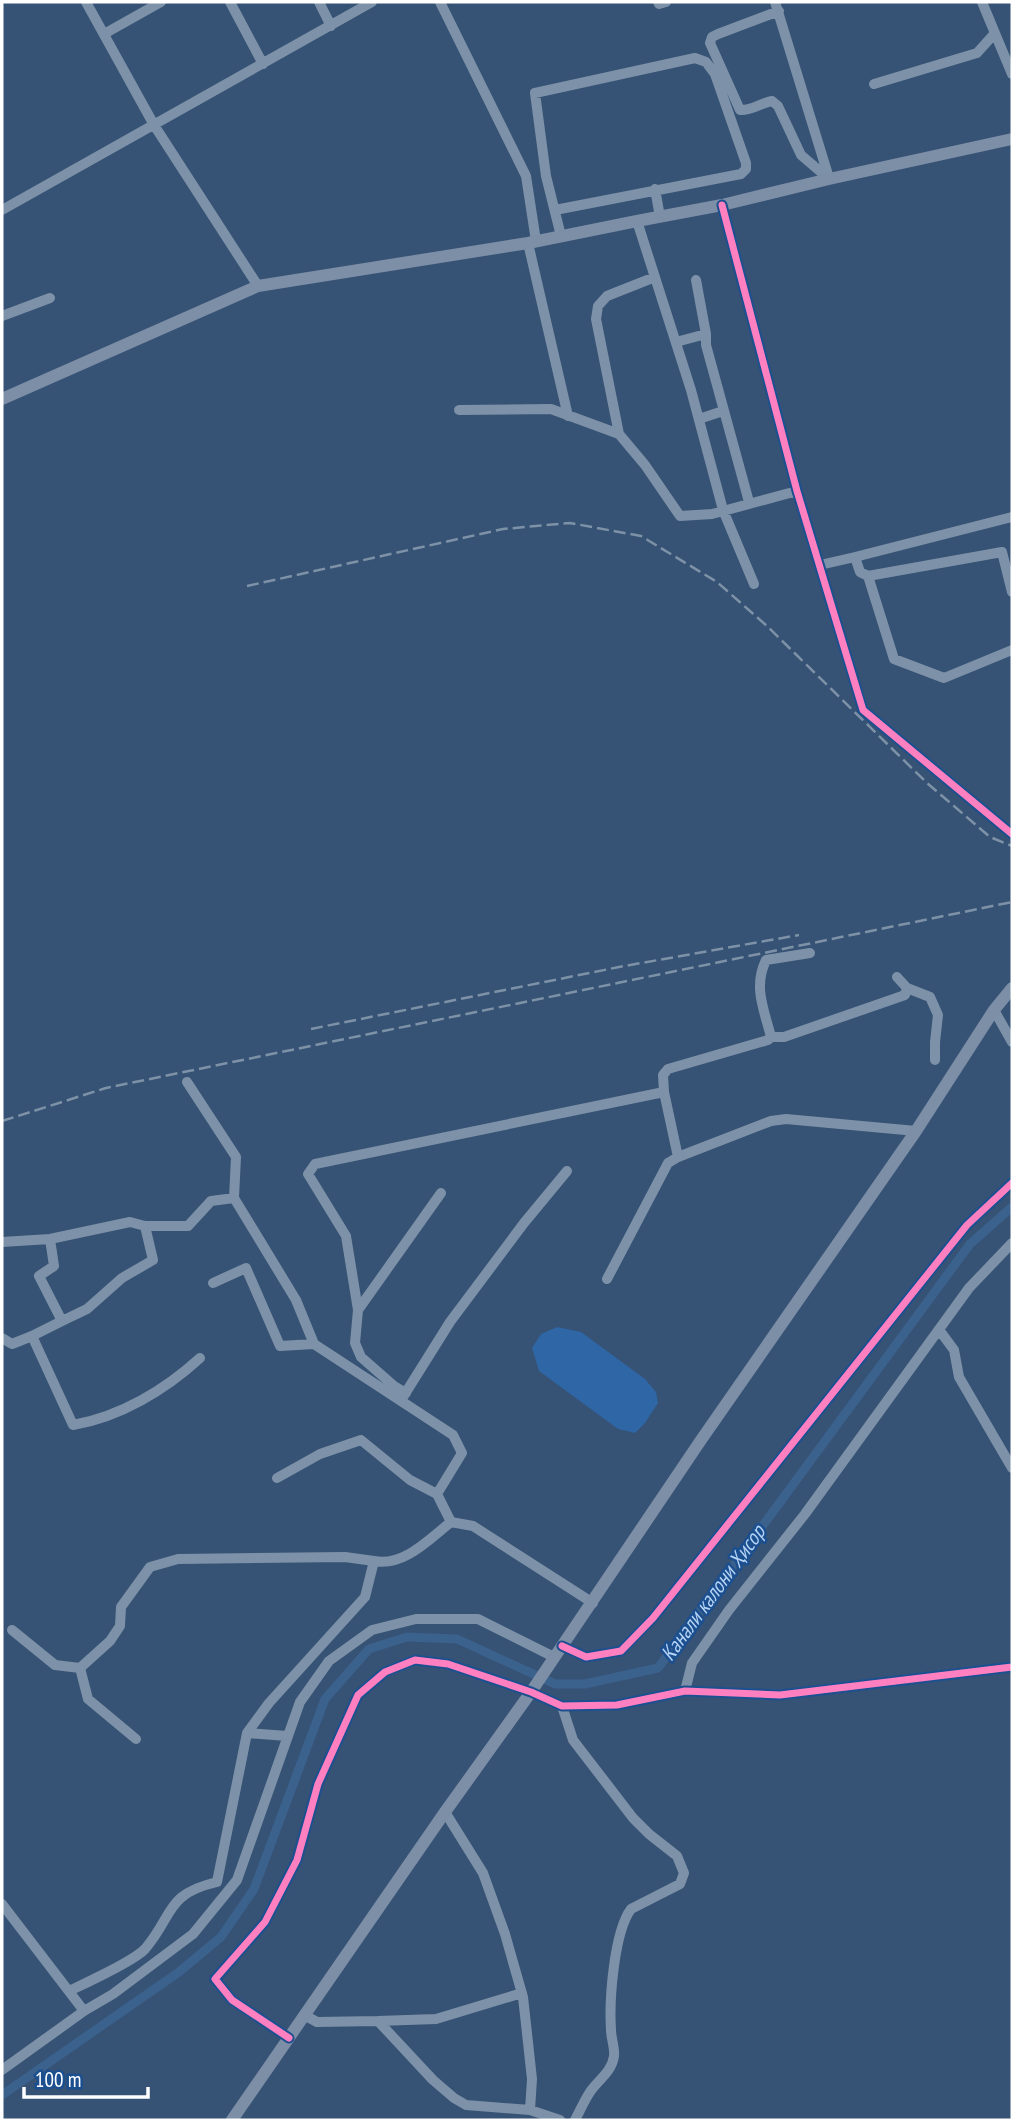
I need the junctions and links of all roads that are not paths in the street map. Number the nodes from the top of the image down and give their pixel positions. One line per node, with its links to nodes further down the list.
1 (86, 2): 13 (street)
2 (162, 2): 13 (street)
3 (230, 2): 14 (street)
4 (319, 2): 11 (street)
5 (372, 2): 11 (street)
6 (440, 2): 27 (street)
7 (659, 2): 8 (street)
8 (666, 2)
9 (982, 2): 12 (street)
10 (777, 7): 19 (street); 19 (street)
11 (331, 26): 14 (street)
12 (995, 33): 15 (street); 16 (street)
13 (104, 34): 17 (street)
14 (263, 64): 17 (street)
15 (1012, 74)
16 (874, 84)
17 (154, 125): 22 (street); 30 (street)
18 (1012, 139): 19 (main road)
19 (829, 178): 21 (main road)
20 (655, 189): 23 (street); 23 (street); 24 (street)
21 (722, 205): 24 (main road); 41 (street)
22 (2, 210)
23 (555, 210): 26 (street)
24 (660, 217): 25 (main road)
25 (637, 221): 26 (main road); 28 (street)
26 (561, 236): 27 (main road)
27 (532, 242): 30 (main road); 38 (street)
28 (655, 277): 34 (street); 40 (street)
29 (696, 280): 33 (street)
30 (258, 286): 35 (main road)
31 (50, 298): 32 (street)
32 (2, 316)
33 (706, 334): 34 (street); 37 (street)
34 (676, 342): 39 (street)
35 (2, 399)
36 (459, 410): 38 (street)
37 (723, 411): 39 (street); 42 (street)
38 (568, 416): 40 (street)
39 (699, 419): 43 (street)
40 (620, 434): 43 (street)
41 (797, 491): 42 (street); 47 (street)
42 (749, 502): 43 (street)
43 (723, 510): 49 (street)
44 (1012, 517): 46 (street)
45 (1007, 551): 48 (street); 50 (street)
46 (855, 557): 47 (street); 48 (street)
47 (820, 565): 52 (street)
48 (868, 576): 51 (street)
49 (754, 584)
50 (1012, 592)
51 (1012, 650)
52 (1012, 834)
53 (810, 953): 58 (street)
54 (897, 977): 55 (street)
55 (907, 988): 58 (street); 60 (street)
56 (1012, 988): 57 (main road)
57 (994, 1010): 59 (street); 63 (main road)
58 (771, 1037): 62 (street)
59 (1012, 1042)
60 (935, 1060)
61 (187, 1082): 68 (street)
62 (664, 1092): 64 (street); 75 (street)
63 (916, 1130): 64 (street); 88 (main road)
64 (678, 1157): 73 (street)
65 (567, 1171): 82 (street)
66 (1012, 1183): 90 (street)
67 (441, 1193): 75 (street)
68 (234, 1198): 69 (street); 80 (street)
69 (145, 1226): 70 (street); 76 (street)
70 (50, 1238): 71 (street); 76 (street)
71 (2, 1242)
72 (1012, 1243): 77 (street)
73 (607, 1279)
74 (213, 1283): 80 (street)
75 (358, 1310): 82 (street)
76 (62, 1321): 78 (street)
77 (940, 1331): 83 (street); 94 (street)
78 (32, 1336): 79 (street); 81 (street)
79 (2, 1338)
80 (314, 1344): 82 (street)
81 (200, 1358)
82 (404, 1397): 85 (street)
83 (1012, 1468)
84 (277, 1478): 85 (street)
85 (437, 1494): 86 (street)
86 (451, 1522): 87 (street); 88 (street)
87 (374, 1561): 93 (street); 97 (street)
88 (593, 1603): 90 (main road)
89 (12, 1630): 93 (street)
90 (562, 1646): 91 (main road)
91 (554, 1657): 95 (main road); 98 (street)
92 (1012, 1667): 94 (street)
93 (80, 1668): 99 (street)
94 (685, 1691): 96 (street)
95 (531, 1692): 96 (street); 100 (main road); 107 (street)
96 (562, 1706): 112 (street)
97 (247, 1733): 98 (street); 102 (street)
98 (287, 1736): 104 (street)
99 (136, 1740)
100 (445, 1812): 103 (street); 105 (main road)
101 (2, 1904): 102 (street)
102 (69, 1991): 104 (street)
103 (522, 1993): 106 (street); 109 (street)
104 (84, 2011): 108 (street)
105 (304, 2015): 106 (street); 107 (main road)
106 (378, 2021): 109 (street)
107 (289, 2038): 110 (main road)
108 (2, 2070)
109 (530, 2110): 111 (street)
110 (237, 2118)
111 (560, 2120)
112 (575, 2120)

